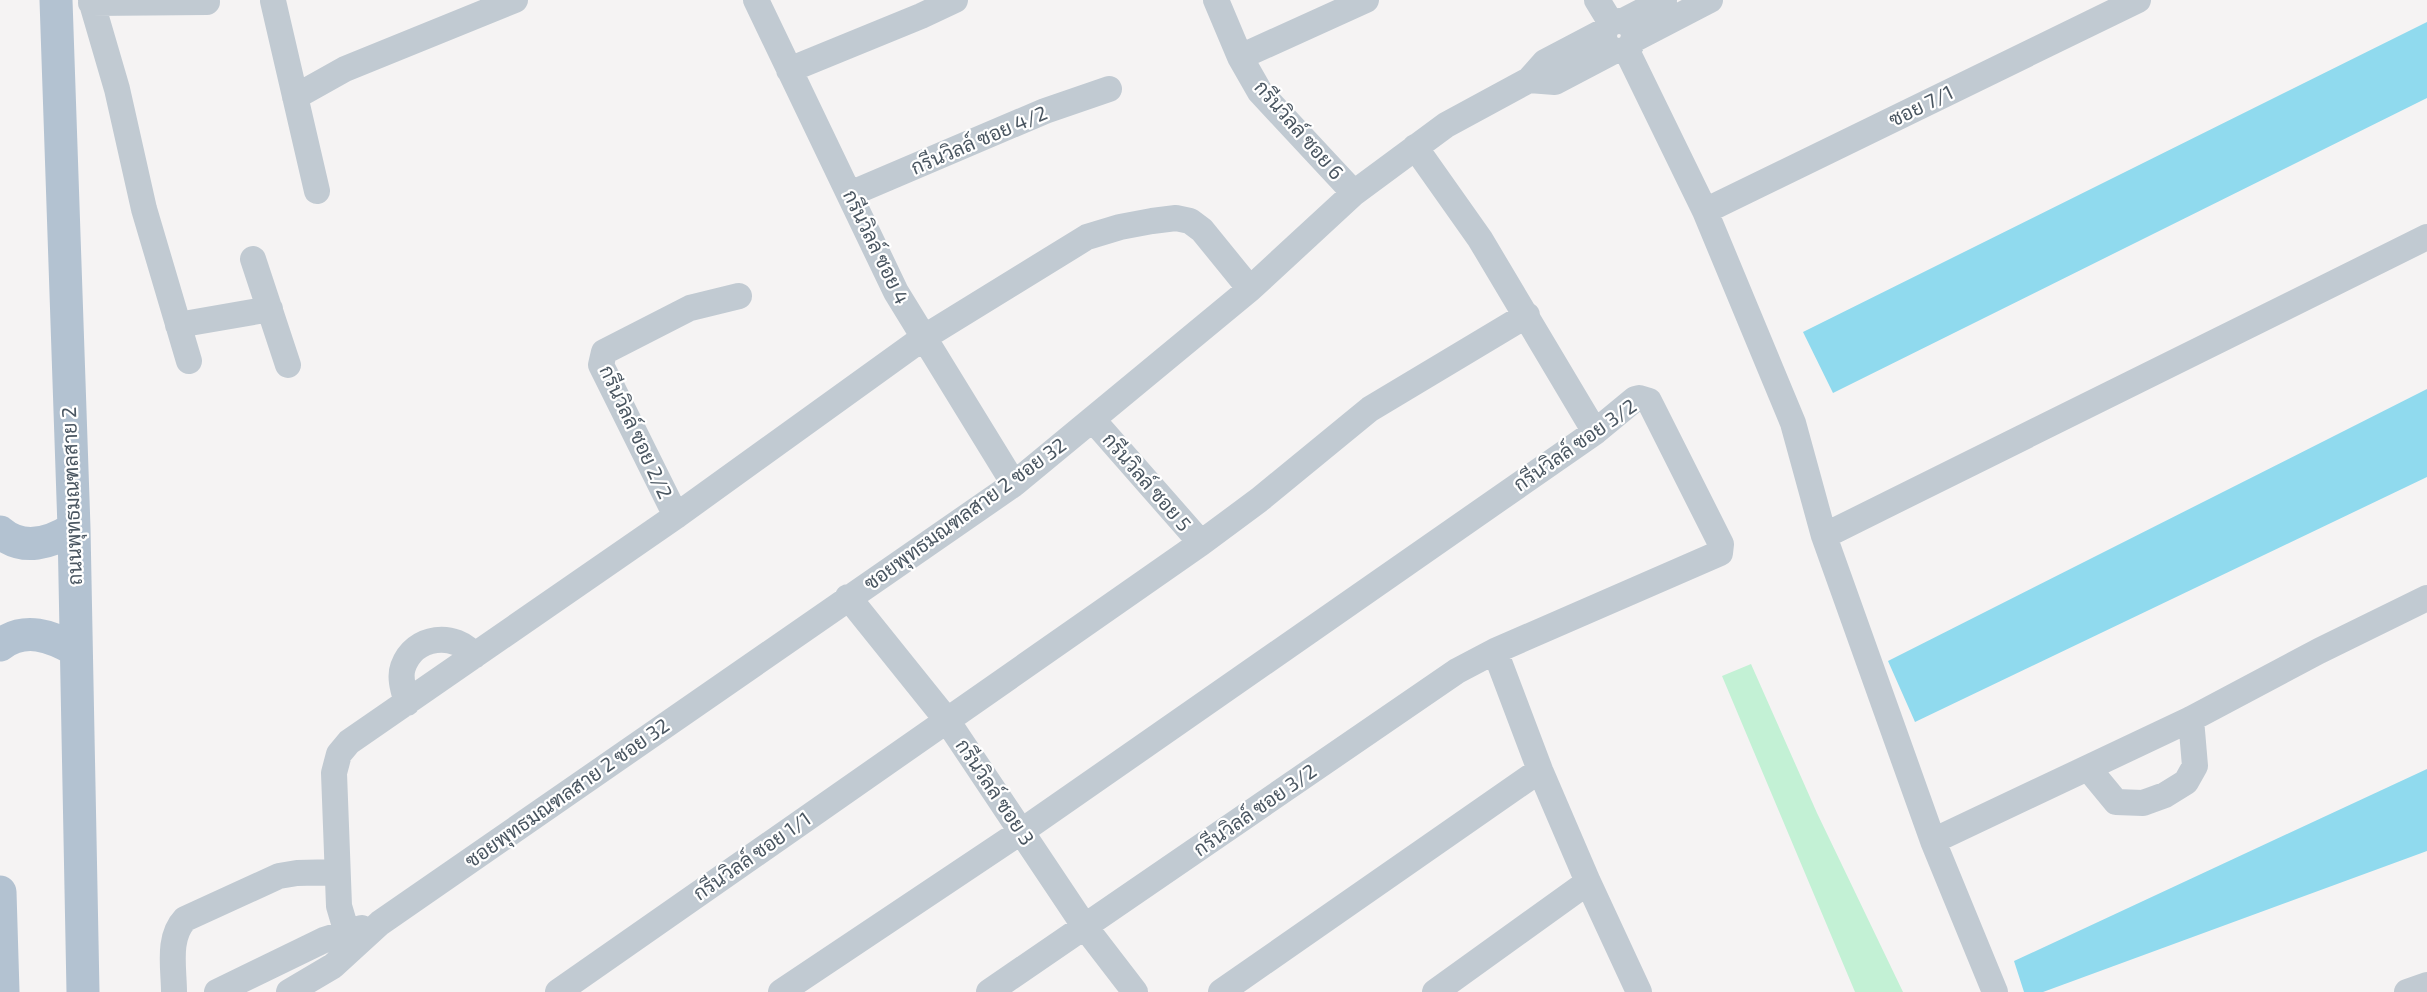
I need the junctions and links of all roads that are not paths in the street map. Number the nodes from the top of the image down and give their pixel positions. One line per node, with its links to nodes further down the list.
1 (56, 0): 38 (main road, ถนนพุทธมณฑลสาย 2)
2 (515, 0): 18 (street)
3 (756, 0): 16 (street, กรีนวิลล์ ซอย 4)
4 (955, 0): 16 (street)
5 (1216, 0): 15 (street, กรีนวิลล์ ซอย 6)
6 (1366, 0): 15 (street)
7 (1597, 0): 14 (street)
8 (1664, 0): 14 (street)
9 (1710, 0): 14 (street)
10 (2138, 0): 23 (street, ซอย 7/1)
11 (91, 1): 13 (street); 30 (street)
12 (273, 1): 18 (street)
13 (207, 2)
14 (1619, 36): 19 (street, ซอยพุทธมณฑลสาย 2 ซอย 32); 23 (street)
15 (1240, 57): 21 (street, กรีนวิลล์ ซอย 6)
16 (789, 70): 22 (street, กรีนวิลล์ ซอย 4)
17 (1109, 89): 22 (street, กรีนวิลล์ ซอย 4/2)
18 (295, 97): 20 (street)
19 (1415, 147): 21 (street, ซอยพุทธมณฑลสาย 2 ซอย 32); 29 (street)
20 (317, 191)
21 (1354, 193): 26 (street, ซอยพุทธมณฑลสาย 2 ซอย 32)
22 (850, 194): 31 (street, กรีนวิลล์ ซอย 4)
23 (1705, 211): 40 (street)
24 (2427, 237): 40 (street)
25 (253, 259): 28 (street)
26 (1250, 289): 31 (street); 34 (street, ซอยพุทธมณฑลสาย 2 ซอย 32)
27 (739, 296): 37 (street, กรีนวิลล์ ซอย 2/2)
28 (270, 309): 30 (street); 33 (street)
29 (1527, 315): 35 (street); 41 (street, กรีนวิลล์ ซอย 1/1)
30 (178, 325): 32 (street)
31 (923, 338): 36 (street, กรีนวิลล์ ซอย 4); 37 (street)
32 (189, 361)
33 (288, 365)
34 (1093, 420): 36 (street, ซอยพุทธมณฑลสาย 2 ซอย 32); 41 (street, กรีนวิลล์ ซอย 5)
35 (1595, 432): 46 (street, กรีนวิลล์ ซอย 3/2); 53 (street, กรีนวิลล์ ซอย 3/2)
36 (1014, 484): 42 (street, ซอยพุทธมณฑลสาย 2 ซอย 32)
37 (676, 516): 47 (street)
38 (74, 528): 39 (main road); 45 (main road, ถนนพุทธมณฑลสาย 2)
39 (0, 532)
40 (1824, 536): 54 (street)
41 (1201, 543): 49 (street, กรีนวิลล์ ซอย 1/1)
42 (848, 597): 49 (street, กรีนวิลล์ ซอย 3); 58 (street, ซอยพุทธมณฑลสาย 2 ซอย 32)
43 (2427, 598): 50 (street)
44 (0, 645): 45 (main road)
45 (76, 650): 64 (main road, ถนนพุทธมณฑลสาย 2)
46 (1495, 651): 52 (street); 59 (street, กรีนวิลล์ ซอย 3/2)
47 (474, 656): 48 (street); 48 (street)
48 (407, 703): 55 (street)
49 (946, 719): 53 (street, กรีนวิลล์ ซอย 3); 68 (street, กรีนวิลล์ ซอย 1/1)
50 (2191, 719): 51 (street); 51 (street)
51 (2088, 768): 54 (street)
52 (1540, 770): 56 (street); 72 (street)
53 (1022, 831): 59 (street, กรีนวิลล์ ซอย 3); 69 (street, กรีนวิลล์ ซอย 3/2)
54 (1933, 842): 75 (street)
55 (337, 872): 60 (street); 65 (street)
56 (1588, 882): 73 (street); 74 (street)
57 (0, 892): 63 (main road)
58 (380, 923): 60 (street, ซอยพุทธมณฑลสาย 2 ซอย 32); 67 (street, ซอยพุทธมณฑลสาย 2 ซอย 32)
59 (1085, 927): 70 (street, กรีนวิลล์ ซอย 3/2); 71 (street, กรีนวิลล์ ซอย 3)
60 (347, 933): 61 (street, ซอยพุทธมณฑลสาย 2 ซอย 32)
61 (260, 982): 66 (street, ซอยพุทธมณฑลสาย 2 ซอย 32)
62 (2427, 985): 76 (street)
63 (3, 992)
64 (83, 992)
65 (174, 992)
66 (217, 992)
67 (289, 992)
68 (558, 992)
69 (781, 992)
70 (989, 992)
71 (1135, 992)
72 (1221, 992)
73 (1434, 992)
74 (1638, 992)
75 (1995, 992)
76 (2408, 992)

